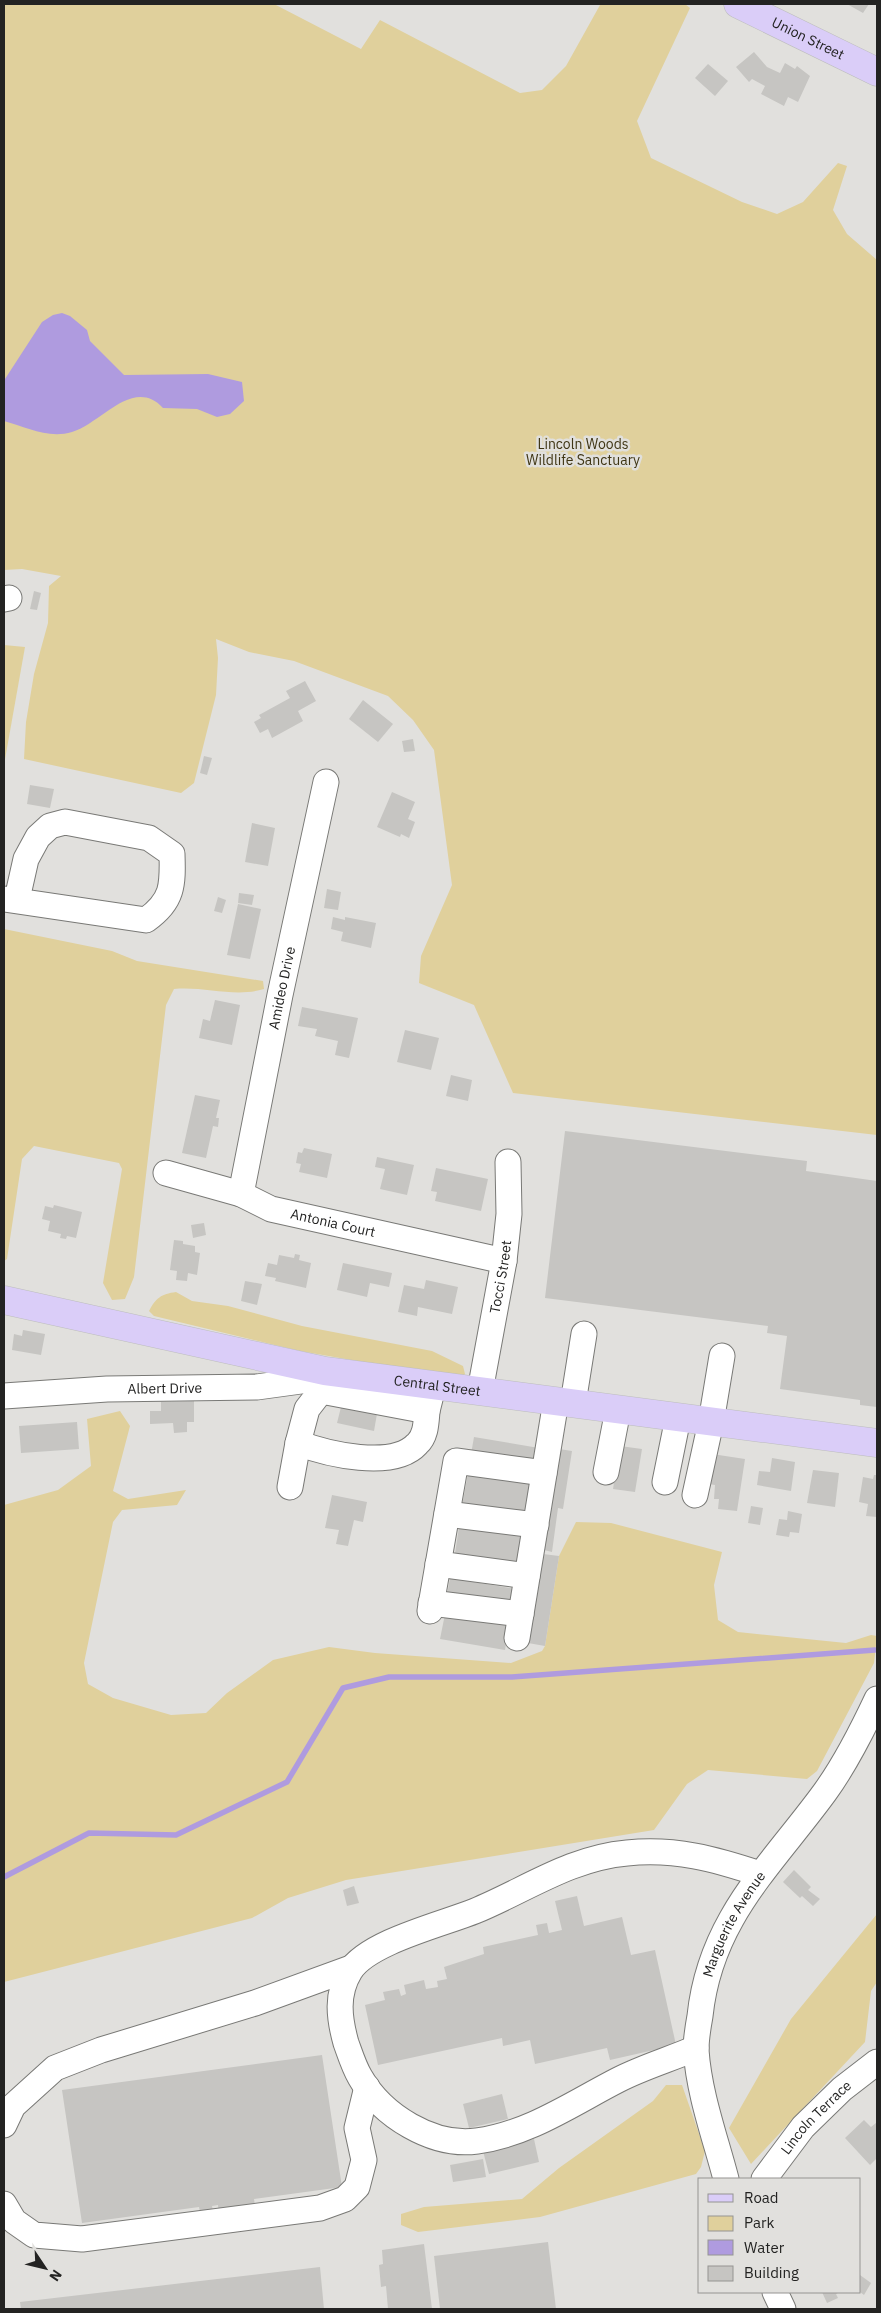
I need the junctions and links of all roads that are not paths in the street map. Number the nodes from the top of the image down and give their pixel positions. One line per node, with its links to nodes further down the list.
1 (738, 4): 2 (main road, Union Street)
2 (877, 72)
3 (326, 782): 7 (street, Amideo Drive)
4 (10, 899): 4 (street)
5 (508, 1162): 8 (street, Tocci Street)
6 (166, 1172): 7 (street, Antonia Court)
7 (241, 1194): 8 (street, Antonia Court)
8 (504, 1261): 14 (street, Tocci Street)
9 (4, 1300): 12 (main road, Central Street)
10 (584, 1334): 16 (street)
11 (722, 1356): 20 (street)
12 (323, 1381): 13 (main road, Central Street); 15 (street, Albert Drive); 18 (street); 21 (street)
13 (433, 1385): 14 (main road, Central Street); 18 (street)
14 (480, 1391): 16 (main road, Central Street)
15 (4, 1396)
16 (565, 1402): 17 (main road, Central Street); 24 (street)
17 (618, 1410): 19 (main road, Central Street); 23 (street)
18 (427, 1412): 21 (street)
19 (678, 1418): 20 (main road, Central Street); 25 (street)
20 (711, 1422): 22 (main road, Central Street); 27 (street)
21 (298, 1443): 26 (street)
22 (877, 1443)
23 (606, 1472)
24 (544, 1473): 28 (street); 29 (street)
25 (665, 1482)
26 (290, 1487)
27 (695, 1495)
28 (447, 1514): 29 (street); 30 (street)
29 (536, 1525): 31 (street)
30 (438, 1564): 31 (street); 31 (street)
31 (528, 1576)
32 (877, 1699): 33 (street, Marguerite Avenue)
33 (760, 1874): 34 (street); 35 (street, Marguerite Avenue)
34 (352, 1968): 37 (street); 38 (street)
35 (696, 2048): 37 (street); 39 (street, Marguerite Avenue)
36 (877, 2062): 40 (street, Lincoln Terrace)
37 (367, 2087): 41 (street)
38 (4, 2125)
39 (726, 2178)
40 (765, 2178)
41 (4, 2204)
42 (775, 2293): 43 (street)
43 (783, 2309)

